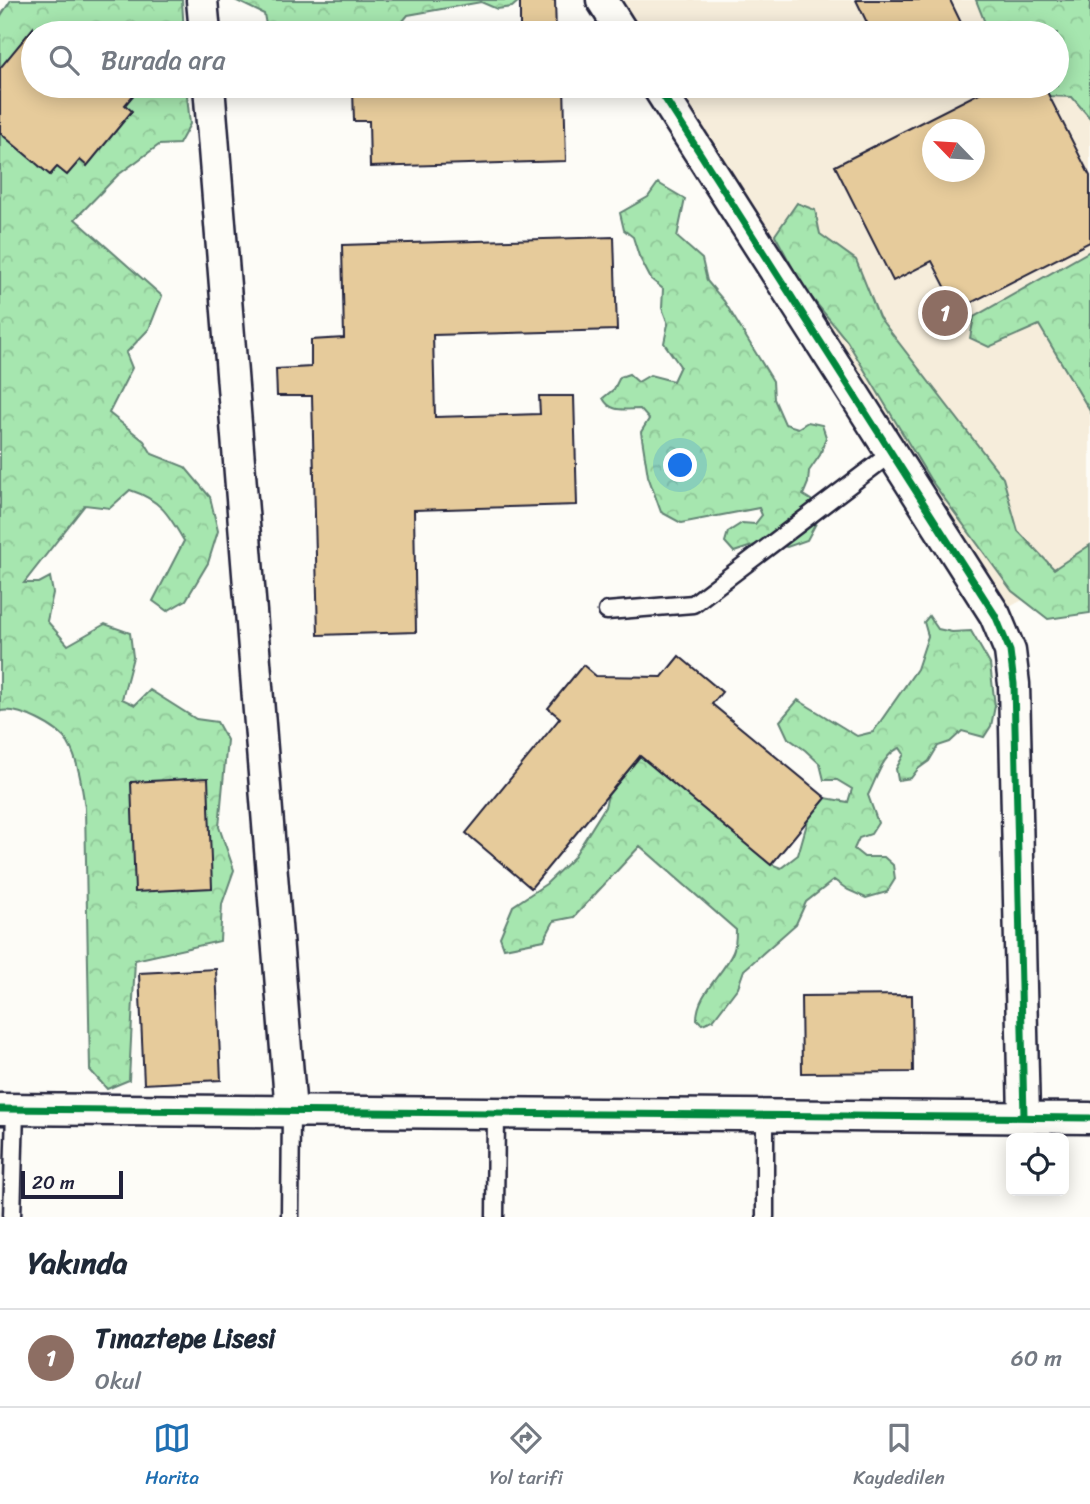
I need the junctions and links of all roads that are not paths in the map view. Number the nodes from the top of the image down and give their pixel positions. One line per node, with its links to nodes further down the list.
1 (202, 0): 3 (street)
2 (602, 0): 4 (street)
3 (204, 21)
4 (615, 21)
5 (210, 98): 10 (street)
6 (664, 98): 7 (street)
7 (890, 454): 8 (lane); 13 (street)
8 (607, 611)
9 (7, 1110): 10 (street); 15 (lane)
10 (291, 1112): 11 (street); 16 (lane)
11 (496, 1113): 12 (street); 17 (lane)
12 (765, 1115): 13 (street); 18 (lane)
13 (1024, 1117): 14 (street)
14 (1090, 1118)
15 (12, 1217)
16 (290, 1217)
17 (495, 1217)
18 (765, 1217)

